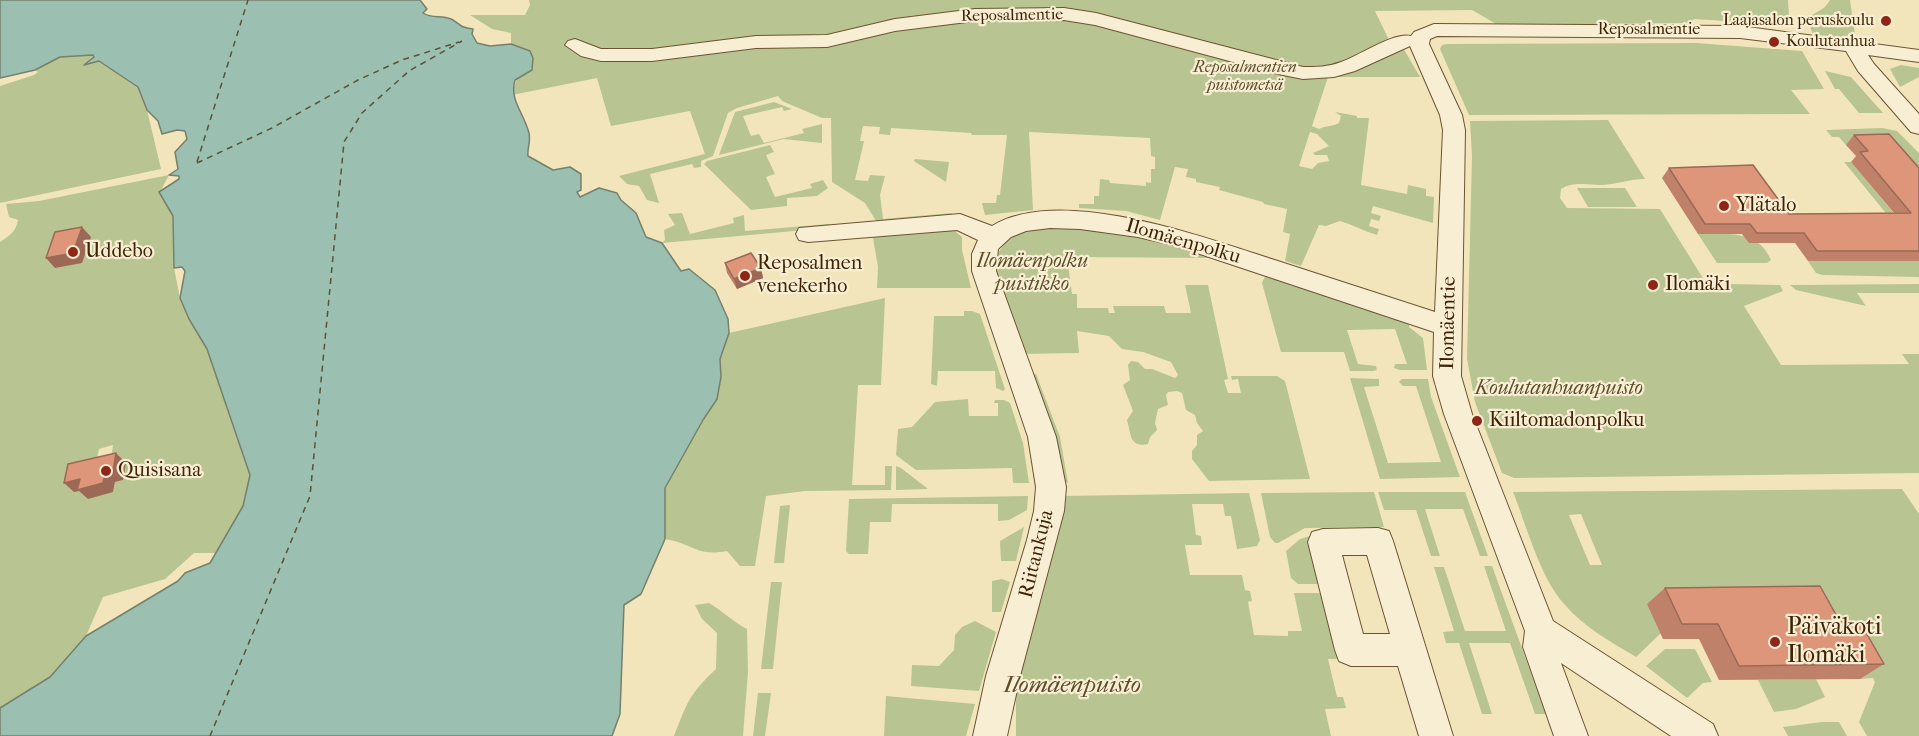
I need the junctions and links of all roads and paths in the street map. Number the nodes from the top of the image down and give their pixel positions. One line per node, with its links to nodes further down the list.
1 (1412, 41): 2 (street, Reposalmentie); 3 (street, Reposalmentie); 8 (street, Ilomäentie)
2 (575, 45)
3 (1853, 46): 4 (street, Reposalmentie); 5 (street)
4 (1919, 56)
5 (1919, 127)
6 (808, 234): 7 (street)
7 (994, 237): 8 (street, Ilomäenpolku); 12 (street, Riitankuja)
8 (1447, 326): 9 (street, Ilomäentie)
9 (1541, 631): 11 (street); 14 (street, Ilomäentie)
10 (1411, 650): 10 (street); 13 (street)
11 (1686, 732)
12 (990, 736)
13 (1436, 736)
14 (1571, 736)

